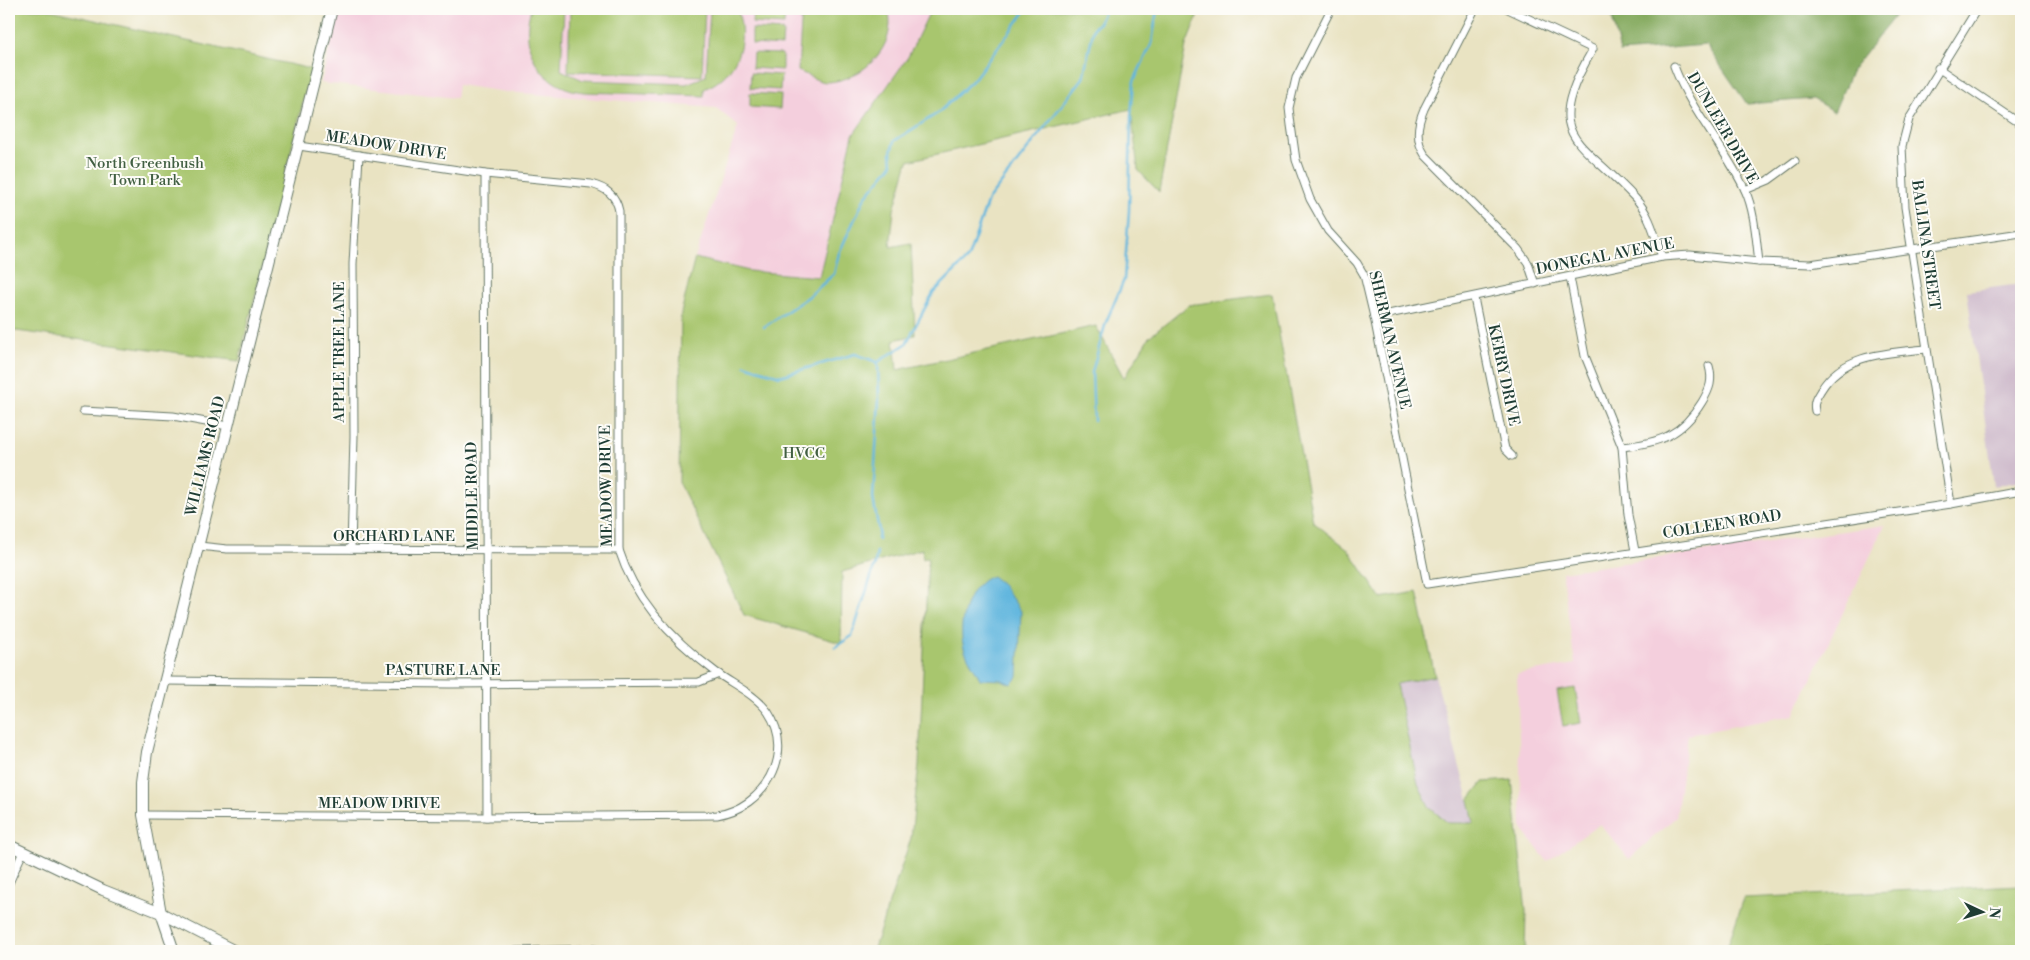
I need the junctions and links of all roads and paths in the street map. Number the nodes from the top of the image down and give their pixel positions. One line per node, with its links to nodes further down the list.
1 (332, 9): 9 (main road, WILLIAMS ROAD)
2 (1331, 9): 21 (street, SHERMAN AVENUE)
3 (1475, 9): 19 (street)
4 (1508, 9): 16 (street)
5 (1977, 9): 7 (street, BALLINA STREET)
6 (1674, 66): 13 (street, DUNLEER DRIVE)
7 (1938, 68): 8 (street); 15 (street, BALLINA STREET)
8 (2021, 124)
9 (299, 146): 10 (street, MEADOW DRIVE); 26 (main road, WILLIAMS ROAD)
10 (359, 155): 12 (street, MEADOW DRIVE); 32 (street, APPLE TREE LANE)
11 (1796, 161): 13 (street)
12 (485, 174): 33 (street, MIDDLE ROAD); 34 (street, MEADOW DRIVE)
13 (1745, 190): 17 (street, DUNLEER DRIVE)
14 (2021, 233): 15 (street, DONEGAL AVENUE)
15 (1912, 249): 17 (street, DONEGAL AVENUE); 22 (street, BALLINA STREET)
16 (1662, 257): 17 (street, DONEGAL AVENUE); 18 (street, DONEGAL AVENUE)
17 (1759, 262)
18 (1570, 277): 19 (street, DONEGAL AVENUE); 27 (street)
19 (1535, 284): 20 (street, DONEGAL AVENUE)
20 (1474, 298): 21 (street, DONEGAL AVENUE); 28 (street, KERRY DRIVE)
21 (1374, 318): 36 (street, SHERMAN AVENUE)
22 (1926, 349): 25 (street); 30 (street, BALLINA STREET)
23 (1708, 366): 27 (street)
24 (83, 411): 26 (street)
25 (1815, 411)
26 (228, 426): 31 (main road, WILLIAMS ROAD)
27 (1622, 447): 35 (street)
28 (1512, 456)
29 (2021, 491): 30 (street, COLLEEN ROAD)
30 (1951, 504): 35 (street, COLLEEN ROAD)
31 (199, 546): 32 (street, ORCHARD LANE); 38 (main road, WILLIAMS ROAD)
32 (351, 550): 33 (street, ORCHARD LANE)
33 (487, 550): 34 (street, ORCHARD LANE); 39 (street, MIDDLE ROAD)
34 (619, 550): 37 (street, MEADOW DRIVE)
35 (1635, 552): 36 (street, COLLEEN ROAD)
36 (1427, 584)
37 (719, 674): 39 (street, PASTURE LANE); 41 (street, MEADOW DRIVE)
38 (165, 681): 39 (street, PASTURE LANE); 40 (main road, WILLIAMS ROAD)
39 (486, 684): 41 (street, MIDDLE ROAD)
40 (143, 815): 41 (street, MEADOW DRIVE); 45 (main road, WILLIAMS ROAD)
41 (487, 817)
42 (9, 845): 43 (main road)
43 (23, 852): 44 (street); 45 (main road)
44 (9, 883)
45 (160, 913): 46 (main road); 47 (main road, WILLIAMS ROAD)
46 (232, 950): 48 (main road)
47 (174, 951)
48 (215, 951)
49 (517, 951): 50 (street)
50 (611, 951)

